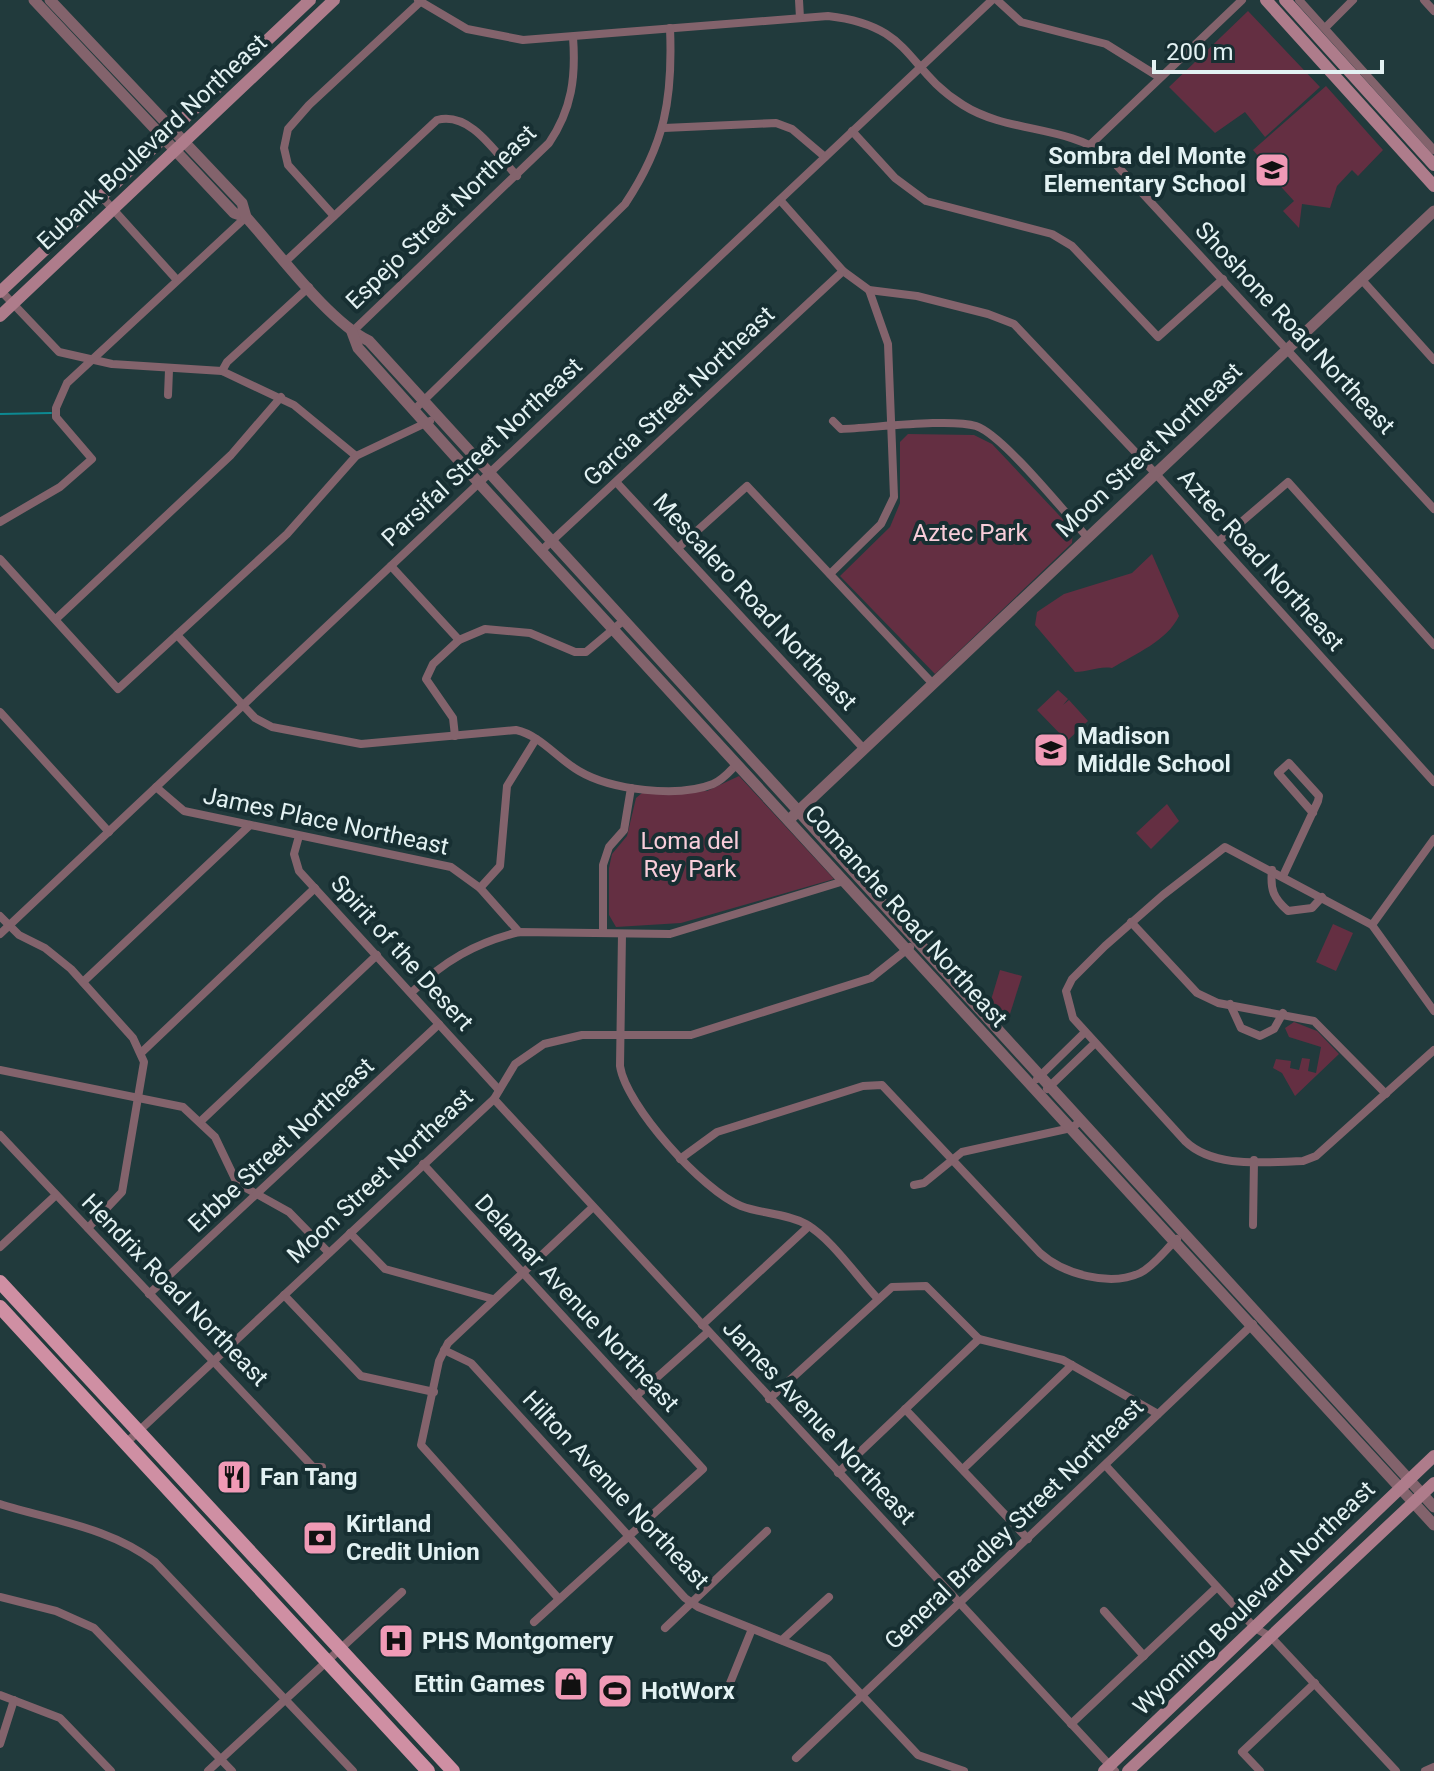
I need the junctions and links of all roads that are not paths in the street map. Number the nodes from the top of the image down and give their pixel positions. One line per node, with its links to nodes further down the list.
1 (34, 0): 23 (street, Comanche Road Northeast)
2 (50, 0): 23 (street, Comanche Road Northeast)
3 (310, 0): 23 (main road, Eubank Boulevard Northeast)
4 (334, 0): 25 (main road, Eubank Boulevard Northeast)
5 (799, 0): 15 (street)
6 (995, 0): 19 (street, Parsifal Street Northeast); 20 (street)
7 (1242, 0): 20 (street)
8 (1266, 0): 30 (main road)
9 (1285, 0): 28 (main road)
10 (1299, 0): 17 (street)
11 (1353, 0): 17 (street)
12 (1424, 0): 14 (street)
13 (419, 1): 18 (street, Shoshone Road Northeast); 35 (street)
14 (1434, 11)
15 (800, 18): 16 (street, Shoshone Road Northeast); 19 (street, Shoshone Road Northeast)
16 (670, 28): 18 (street, Shoshone Road Northeast); 21 (street)
17 (1325, 28): 26 (street)
18 (573, 37): 29 (street, Espejo Street Northeast)
19 (922, 66): 22 (street, Parsifal Street Northeast); 24 (street, Shoshone Road Northeast)
20 (1159, 77): 24 (street)
21 (664, 128): 27 (street); 55 (street)
22 (852, 131): 27 (street, Parsifal Street Northeast); 39 (street)
23 (169, 133): 25 (street, Comanche Road Northeast); 31 (main road, Eubank Boulevard Northeast)
24 (1091, 144): 39 (street, Shoshone Road Northeast)
25 (181, 146): 33 (main road, Eubank Boulevard Northeast); 36 (street, Comanche Road Northeast)
26 (1434, 150)
27 (825, 157): 32 (street, Parsifal Street Northeast)
28 (1434, 165)
29 (517, 176): 35 (street); 47 (street, Espejo Street Northeast)
30 (1434, 186)
31 (102, 197): 33 (street); 44 (main road, Eubank Boulevard Northeast)
32 (780, 200): 38 (street, Aztec Road Northeast); 61 (street, Parsifal Street Northeast)
33 (113, 209): 40 (street); 45 (main road, Eubank Boulevard Northeast)
34 (1434, 211): 41 (street, Moon Street Northeast)
35 (334, 216): 37 (street)
36 (246, 217): 37 (street, Comanche Road Northeast); 40 (street)
37 (286, 261): 42 (street, Comanche Road Northeast)
38 (843, 271): 43 (street, Aztec Road Northeast); 62 (street, Garcia Street Northeast)
39 (1223, 279): 48 (street, Shoshone Road Northeast)
40 (177, 280): 49 (street)
41 (1362, 280): 48 (street, Moon Street Northeast); 50 (street)
42 (310, 287): 47 (street, Comanche Road Northeast); 52 (street)
43 (869, 290): 58 (street); 60 (street, Aztec Road Northeast)
44 (1, 292): 45 (street)
45 (13, 304): 46 (main road, Eubank Boulevard Northeast); 49 (street)
46 (0, 316)
47 (352, 332): 55 (street, Comanche Road Northeast)
48 (1288, 349): 60 (street, Moon Street Northeast); 63 (street, Shoshone Road Northeast)
49 (90, 360): 51 (street); 64 (street)
50 (1434, 360)
51 (169, 370): 52 (street); 53 (street)
52 (222, 371): 54 (street)
53 (168, 395)
54 (281, 397): 59 (street); 72 (street)
55 (418, 405): 56 (street, Comanche Road Northeast)
56 (431, 420): 59 (street); 61 (street, Comanche Road Northeast)
57 (833, 421): 58 (street)
58 (892, 428): 65 (street); 71 (street)
59 (356, 456): 74 (street)
60 (1156, 474): 65 (street, Moon Street Northeast); 66 (street, Aztec Road Northeast)
61 (483, 479): 67 (street, Comanche Road Northeast); 70 (street, Parsifal Street Northeast)
62 (617, 483): 67 (street, Garcia Street Northeast); 68 (street, Mescalero Road Northeast)
63 (1434, 509)
64 (0, 522)
65 (1088, 538): 77 (street, Moon Street Northeast)
66 (1218, 542): 76 (street); 84 (street, Aztec Road Northeast)
67 (547, 546): 73 (street, Comanche Road Northeast)
68 (678, 548): 71 (street); 82 (street, Mescalero Road Northeast)
69 (0, 559): 72 (street)
70 (391, 566): 75 (street); 78 (street, Parsifal Street Northeast)
71 (830, 574): 77 (street)
72 (56, 619): 74 (street)
73 (619, 625): 75 (street); 83 (street, Comanche Road Northeast)
74 (177, 635): 78 (street)
75 (459, 640): 80 (street)
76 (1434, 645)
77 (933, 684): 82 (street, Moon Street Northeast)
78 (243, 705): 80 (street); 85 (street, Parsifal Street Northeast)
79 (0, 712): 90 (street)
80 (455, 736): 81 (street)
81 (536, 739): 86 (street); 97 (street)
82 (864, 749): 88 (street, Moon Street Northeast)
83 (742, 760): 86 (street); 88 (street, Comanche Road Northeast)
84 (1434, 782)
85 (156, 787): 89 (street, James Place Northeast); 90 (street, Parsifal Street Northeast)
86 (631, 788): 104 (street)
87 (1313, 813): 87 (street); 94 (street)
88 (793, 816): 95 (street, Comanche Road Northeast); 107 (street, Comanche Road Northeast)
89 (250, 825): 91 (street, James Place Northeast); 109 (street)
90 (109, 832): 102 (street, Parsifal Street Northeast)
91 (299, 836): 96 (street, Spirit of the Desert); 97 (street, James Place Northeast)
92 (1434, 839): 101 (street)
93 (1272, 870): 94 (street); 98 (street); 100 (street)
94 (1283, 876): 98 (street)
95 (844, 881): 106 (street); 107 (street, Comanche Road Northeast)
96 (315, 888): 108 (street, Spirit of the Desert); 119 (street)
97 (480, 888): 103 (street, James Place Northeast)
98 (1322, 897): 101 (street)
99 (0, 916): 102 (street)
100 (1131, 922): 111 (street); 115 (street)
101 (1372, 925): 112 (street)
102 (9, 926): 105 (street, Parsifal Street Northeast); 109 (street)
103 (519, 932): 104 (street); 110 (street)
104 (603, 933): 106 (street)
105 (0, 934)
106 (622, 934): 116 (street)
107 (912, 946): 116 (street, Moon Street Northeast); 121 (street, Comanche Road Northeast)
108 (377, 955): 110 (street, Spirit of the Desert); 127 (street)
109 (83, 982): 119 (street)
110 (411, 993): 114 (street, Spirit of the Desert)
111 (1230, 1004): 113 (street); 113 (street)
112 (1434, 1011)
113 (1283, 1013): 124 (street)
114 (439, 1024): 122 (street, Spirit of the Desert); 136 (street, Erbbe Street Northeast)
115 (1085, 1032): 117 (street); 121 (street)
116 (620, 1034): 122 (street, Moon Street Northeast); 130 (street)
117 (1095, 1043): 123 (street); 132 (street)
118 (1434, 1050): 124 (street)
119 (142, 1052): 125 (street)
120 (0, 1070): 125 (street)
121 (1035, 1080): 123 (street, Comanche Road Northeast)
122 (499, 1090): 126 (street, Moon Street Northeast)
123 (1045, 1090): 128 (street, Comanche Road Northeast)
124 (1386, 1094): 132 (street)
125 (140, 1096): 127 (street); 140 (street)
126 (494, 1099): 133 (street, Moon Street Northeast); 137 (street, James Avenue Northeast)
127 (201, 1121): 136 (street)
128 (1076, 1124): 131 (street); 142 (street, Comanche Road Northeast)
129 (0, 1135): 135 (street, Hendrix Road Northeast)
130 (680, 1159): 131 (street); 139 (street)
131 (954, 1159): 134 (street); 142 (street)
132 (1254, 1160): 138 (street)
133 (423, 1164): 141 (street, Moon Street Northeast); 145 (street, Delamar Avenue Northeast)
134 (914, 1185)
135 (56, 1195): 140 (street, Hendrix Road Northeast); 143 (street)
136 (256, 1195): 144 (street); 147 (street, Erbbe Street Northeast)
137 (593, 1207): 145 (street); 153 (street, James Avenue Northeast)
138 (1253, 1225)
139 (809, 1226): 150 (street); 153 (street)
140 (88, 1228): 147 (street, Hendrix Road Northeast)
141 (350, 1233): 144 (street, Moon Street Northeast); 149 (street)
142 (1178, 1238): 152 (street, Comanche Road Northeast)
143 (0, 1247)
144 (329, 1253): 148 (street, Moon Street Northeast)
145 (522, 1272): 149 (street); 159 (street, Delamar Avenue Northeast)
146 (0, 1282): 163 (main road)
147 (149, 1294): 156 (street, Hendrix Road Northeast)
148 (284, 1295): 156 (street, Moon Street Northeast); 158 (street)
149 (493, 1299): 155 (street)
150 (878, 1299): 154 (street); 160 (street)
151 (0, 1307): 164 (main road)
152 (1255, 1322): 162 (street, General Bradley Street Northeast); 171 (street, Comanche Road Northeast)
153 (705, 1328): 159 (street); 160 (street, James Avenue Northeast)
154 (979, 1339): 157 (street); 161 (street)
155 (444, 1350): 158 (street); 177 (street, Hilton Avenue Northeast)
156 (214, 1361): 163 (street, Moon Street Northeast); 167 (street, Hendrix Road Northeast)
157 (1072, 1365): 162 (street); 168 (street)
158 (434, 1392): 183 (street)
159 (636, 1396): 177 (street, Delamar Avenue Northeast)
160 (769, 1399): 169 (street, James Avenue Northeast)
161 (905, 1409): 168 (street); 169 (street)
162 (1158, 1414): 166 (street, General Bradley Street Northeast)
163 (139, 1431): 164 (street, Moon Street Northeast); 193 (main road)
164 (126, 1443): 195 (main road)
165 (1434, 1456): 171 (main road, Wyoming Boulevard Northeast)
166 (1106, 1466): 178 (street, General Bradley Street Northeast); 179 (street)
167 (322, 1467)
168 (963, 1469): 178 (street)
169 (838, 1473): 185 (street, James Avenue Northeast)
170 (1434, 1483): 172 (main road, Wyoming Boulevard Northeast)
171 (1405, 1485): 172 (street, Comanche Road Northeast); 189 (main road, Wyoming Boulevard Northeast)
172 (1418, 1499): 174 (street, Comanche Road Northeast); 175 (street, Comanche Road Northeast); 191 (main road, Wyoming Boulevard Northeast)
173 (0, 1504): 200 (street)
174 (1434, 1507)
175 (1434, 1525)
176 (767, 1531): 184 (street)
177 (628, 1538): 183 (street); 184 (street, Hilton Avenue Northeast)
178 (1028, 1539): 185 (street, General Bradley Street Northeast)
179 (1217, 1587): 189 (street); 194 (street)
180 (402, 1592): 193 (street)
181 (0, 1597): 205 (street)
182 (829, 1597): 192 (street)
183 (559, 1599): 187 (street)
184 (691, 1603): 188 (street); 190 (street, Hilton Avenue Northeast)
185 (960, 1604): 199 (street, General Bradley Street Northeast); 202 (street, James Avenue Northeast)
186 (1104, 1611): 194 (street)
187 (534, 1622)
188 (665, 1628)
189 (1255, 1628): 191 (street); 207 (main road, Wyoming Boulevard Northeast)
190 (752, 1629): 192 (street, Hilton Avenue Northeast); 197 (street)
191 (1271, 1637): 196 (street); 215 (main road, Wyoming Boulevard Northeast)
192 (782, 1640): 199 (street, Hilton Avenue Northeast)
193 (340, 1649): 195 (street); 213 (main road)
194 (1144, 1656): 202 (street)
195 (327, 1661): 200 (street); 212 (main road)
196 (1315, 1683): 216 (street); 217 (street)
197 (726, 1693)
198 (0, 1695): 201 (street)
199 (862, 1697): 204 (street, General Bradley Street Northeast); 214 (street, Hilton Avenue Northeast)
200 (286, 1699): 205 (street); 211 (street)
201 (14, 1700): 203 (street); 208 (street)
202 (1071, 1724): 207 (street, James Avenue Northeast)
203 (0, 1744)
204 (796, 1758)
205 (221, 1760): 209 (street); 210 (street)
206 (1434, 1767): 218 (street)
207 (1110, 1769)
208 (111, 1771)
209 (208, 1771)
210 (232, 1771)
211 (353, 1771)
212 (428, 1771)
213 (453, 1771)
214 (964, 1771)
215 (1128, 1771)
216 (1260, 1771)
217 (1396, 1771)
218 (1425, 1771)

